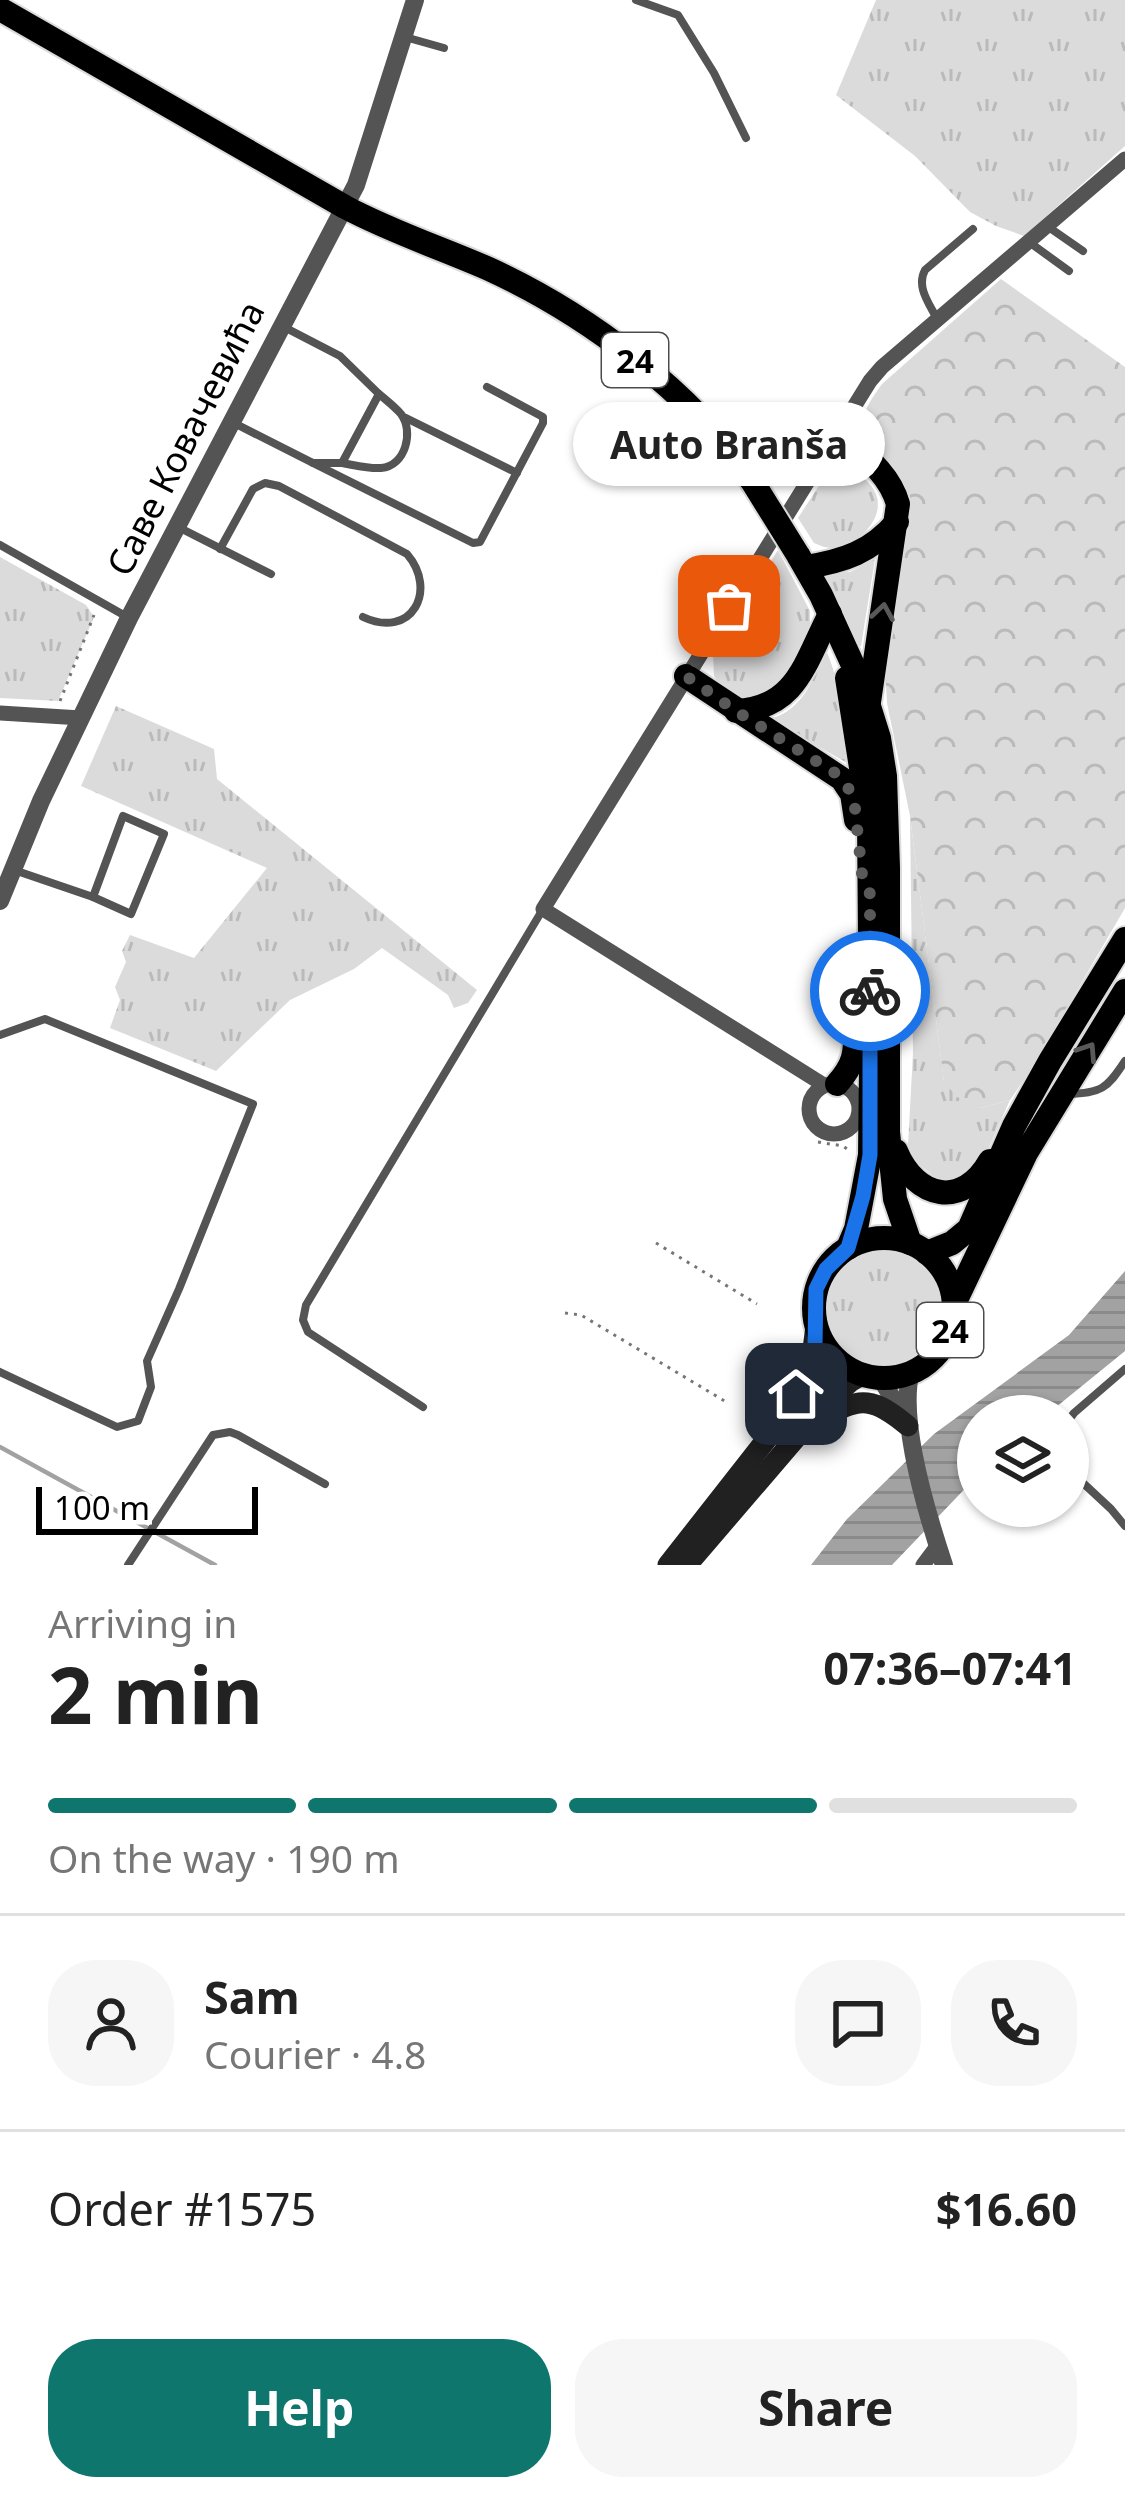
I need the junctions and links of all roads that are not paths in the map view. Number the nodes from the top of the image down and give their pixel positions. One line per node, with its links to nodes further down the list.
1 (415, 0): 4 (street, Саве Ковачевића)
2 (636, 0): 6 (lane)
3 (0, 10): 8 (main road, 24)
4 (404, 36): 5 (lane); 8 (street, Саве Ковачевића)
5 (443, 48)
6 (746, 138)
7 (1125, 159): 9 (street)
8 (345, 207): 15 (street, Саве Ковачевића); 28 (main road, 24, bridge)
9 (1046, 225): 11 (street); 12 (lane)
10 (973, 230): 14 (lane)
11 (1028, 241): 13 (lane); 14 (street)
12 (1083, 251)
13 (1069, 272)
14 (937, 321): 20 (street)
15 (280, 325): 17 (lane); 19 (street, Саве Ковачевића)
16 (487, 387): 23 (lane)
17 (379, 394): 18 (lane); 22 (lane)
18 (405, 417): 22 (lane); 23 (lane)
19 (230, 421): 21 (lane); 25 (street, Саве Ковачевића)
20 (838, 430): 24 (main road); 33 (street)
21 (313, 463): 22 (lane); 23 (lane)
22 (342, 463)
23 (517, 473)
24 (897, 522): 28 (main road); 34 (main road, one-way to 24)
25 (176, 526): 27 (lane); 31 (street, Саве Ковачевића)
26 (0, 545): 31 (lane)
27 (220, 549): 29 (lane); 30 (lane)
28 (802, 561): 32 (main road, 24)
29 (271, 574)
30 (364, 617)
31 (129, 618): 37 (street, Саве Ковачевића)
32 (834, 624): 34 (main road, 24); 35 (main road); 39 (main road, 24)
33 (686, 676): 35 (main road); 42 (street)
34 (869, 703): 52 (main road, 24)
35 (736, 711): 39 (main road)
36 (0, 713): 37 (street)
37 (81, 718): 38 (street, Саве Ковачевића)
38 (13, 869): 40 (lane); 41 (street, Саве Ковачевића)
39 (870, 894): 43 (main road, 24)
40 (93, 897): 40 (lane)
41 (0, 901)
42 (543, 909): 48 (street); 63 (lane)
43 (870, 920): 48 (main road); 53 (main road, 24)
44 (1125, 939): 50 (main road, 24)
45 (1125, 991): 49 (main road, 24, one-way to 45)
46 (0, 1035): 60 (lane)
47 (1125, 1061): 49 (lane)
48 (830, 1084): 51 (street); 51 (street)
49 (1060, 1094): 56 (main road, 24)
50 (1014, 1126): 52 (main road); 55 (main road, 24)
51 (848, 1129): 53 (main road)
52 (889, 1132): 55 (main road, 24)
53 (861, 1155): 54 (main road, 24)
54 (848, 1248): 55 (main road); 57 (main road, 24)
55 (918, 1248): 56 (main road, 24)
56 (954, 1305): 59 (main road, 24)
57 (816, 1326): 61 (main road); 71 (main road)
58 (1125, 1369): 62 (lane)
59 (911, 1371): 61 (main road, 24); 64 (street)
60 (0, 1372)
61 (872, 1376): 64 (street); 65 (main road)
62 (1089, 1400)
63 (423, 1406)
64 (908, 1426): 65 (main road); 69 (street)
65 (789, 1443): 72 (main road)
66 (326, 1484): 70 (lane)
67 (1089, 1488): 68 (lane)
68 (1125, 1526)
69 (938, 1545): 73 (street); 74 (street)
70 (128, 1565)
71 (668, 1565)
72 (688, 1565)
73 (923, 1565)
74 (944, 1565)

